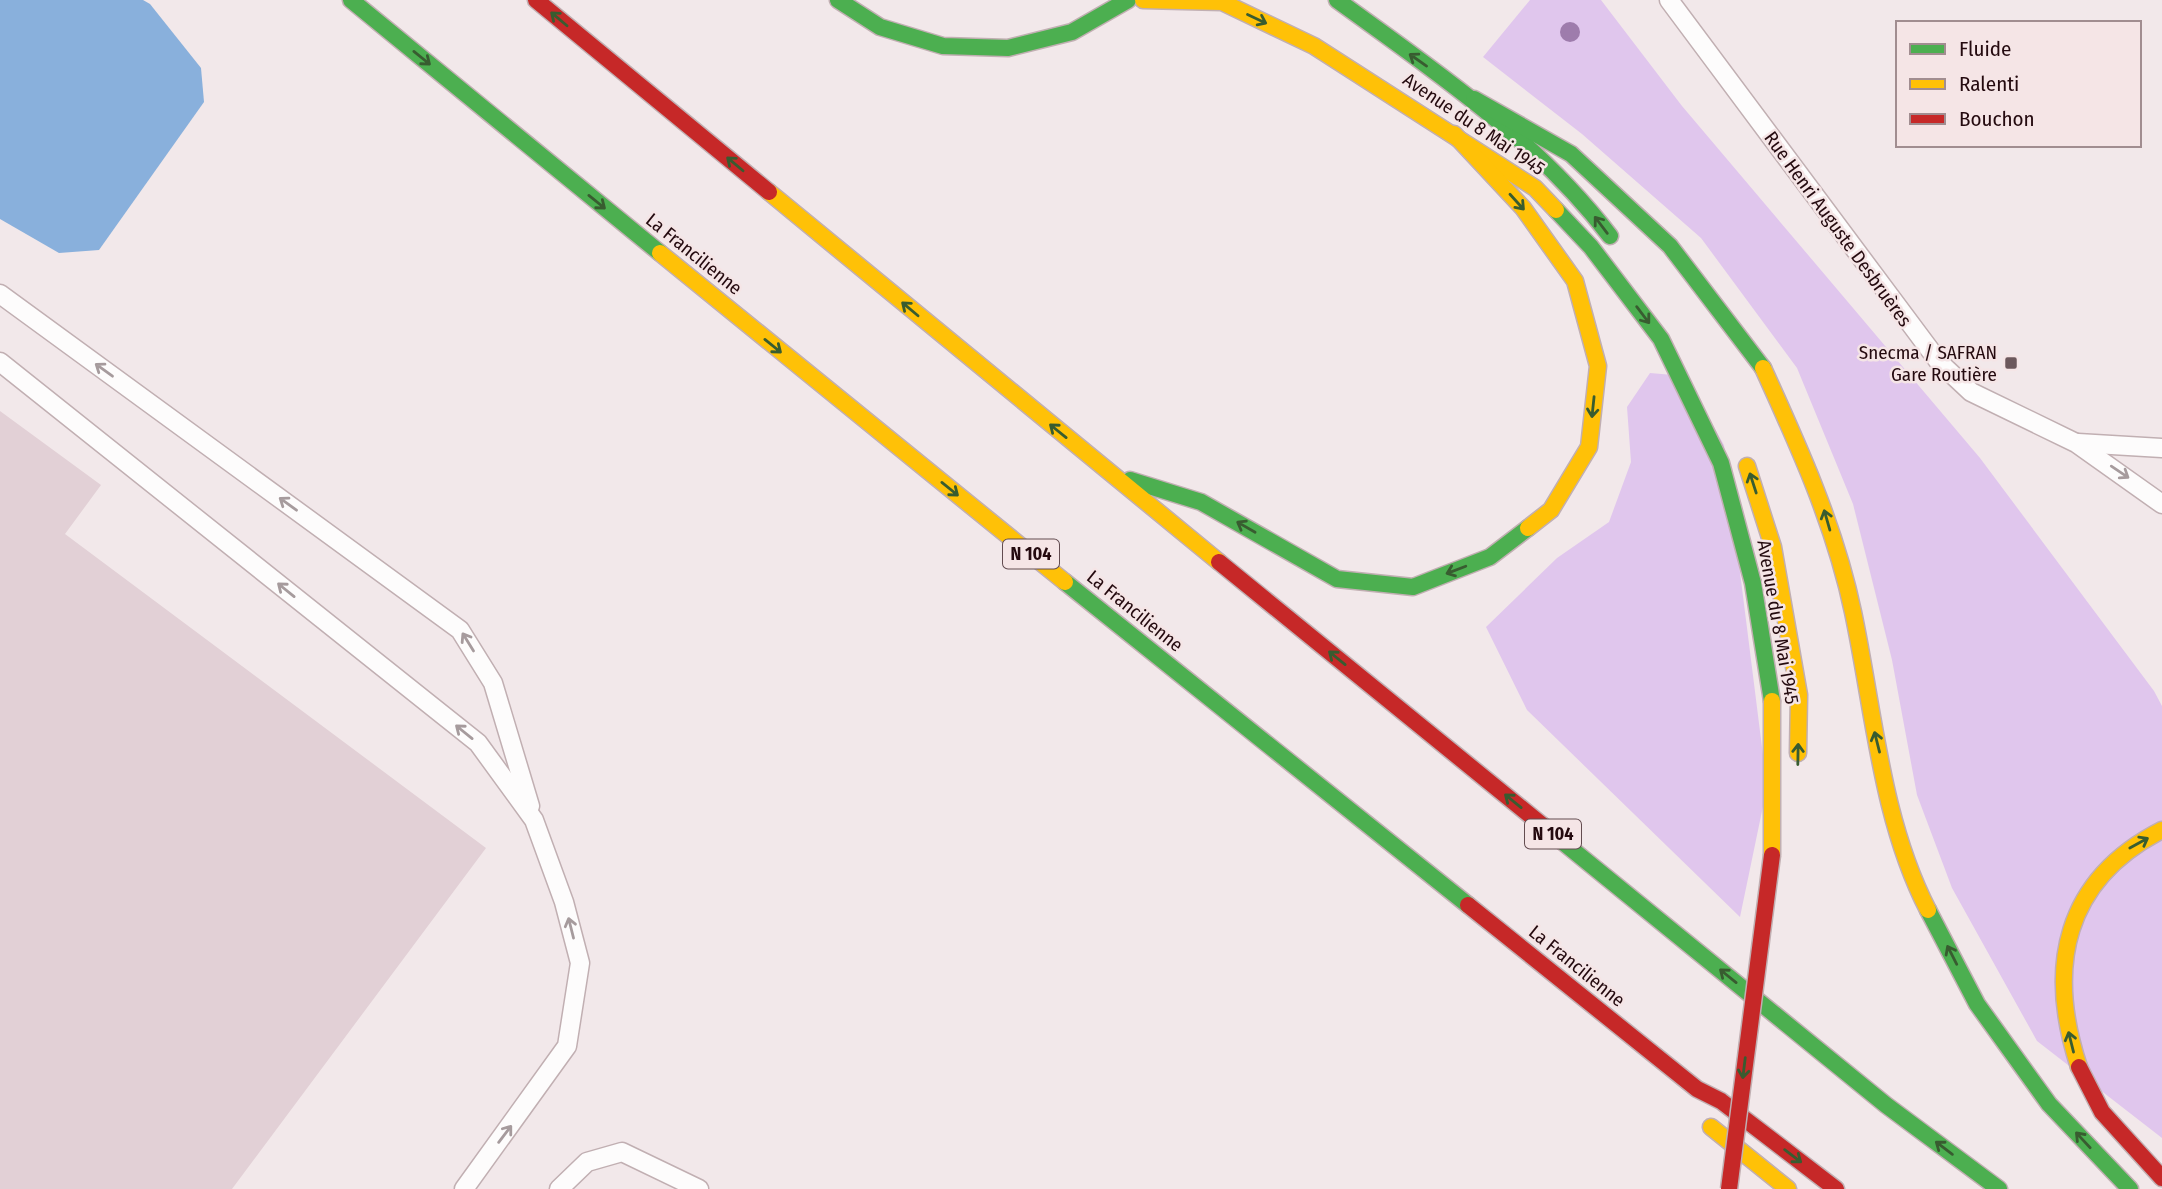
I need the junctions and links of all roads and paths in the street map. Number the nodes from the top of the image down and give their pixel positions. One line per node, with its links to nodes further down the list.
1 (351, 0): 23 (main road, La Francilienne / N 104, one-way to 23)
2 (537, 0): 16 (main road, N 104, one-way to 2)
3 (838, 0): 4 (main road)
4 (1128, 0)
5 (1143, 0): 9 (main road, Avenue du 8 Mai 1945, one-way to 9)
6 (1337, 0): 8 (main road, Avenue du 8 Mai 1945, one-way to 6)
7 (1669, 0): 13 (lane, Rue Henri Auguste Desbruères)
8 (1474, 99): 10 (main road, Avenue du 8 Mai 1945, one-way to 8); 34 (main road, one-way to 8)
9 (1454, 134): 16 (main road, one-way to 16); 29 (main road, Avenue du 8 Mai 1945, one-way to 29, bridge)
10 (1617, 245)
11 (0, 294): 19 (lane, one-way to 11)
12 (0, 362): 19 (lane, one-way to 12)
13 (2076, 443): 15 (lane, Rue Henri Auguste Desbruères); 17 (lane, Rue Henri Auguste Desbruères, one-way to 17)
14 (1741, 445): 18 (main road, Avenue du 8 Mai 1945, one-way to 14)
15 (2162, 448)
16 (1111, 474): 33 (main road, N 104, one-way to 16)
17 (2162, 504)
18 (1797, 776)
19 (534, 820): 26 (lane, one-way to 19)
20 (2162, 830): 25 (main road, one-way to 20)
21 (1779, 995): 22 (main road)
22 (1774, 1037)
23 (1697, 1089): 31 (main road); 32 (main road, La Francilienne / N 104, one-way to 32)
24 (1763, 1120): 30 (main road)
25 (2162, 1178)
26 (464, 1189)
27 (559, 1189): 28 (lane)
28 (699, 1189)
29 (1729, 1189)
30 (1755, 1189)
31 (1788, 1189)
32 (1836, 1189)
33 (1999, 1189)
34 (2130, 1189)

